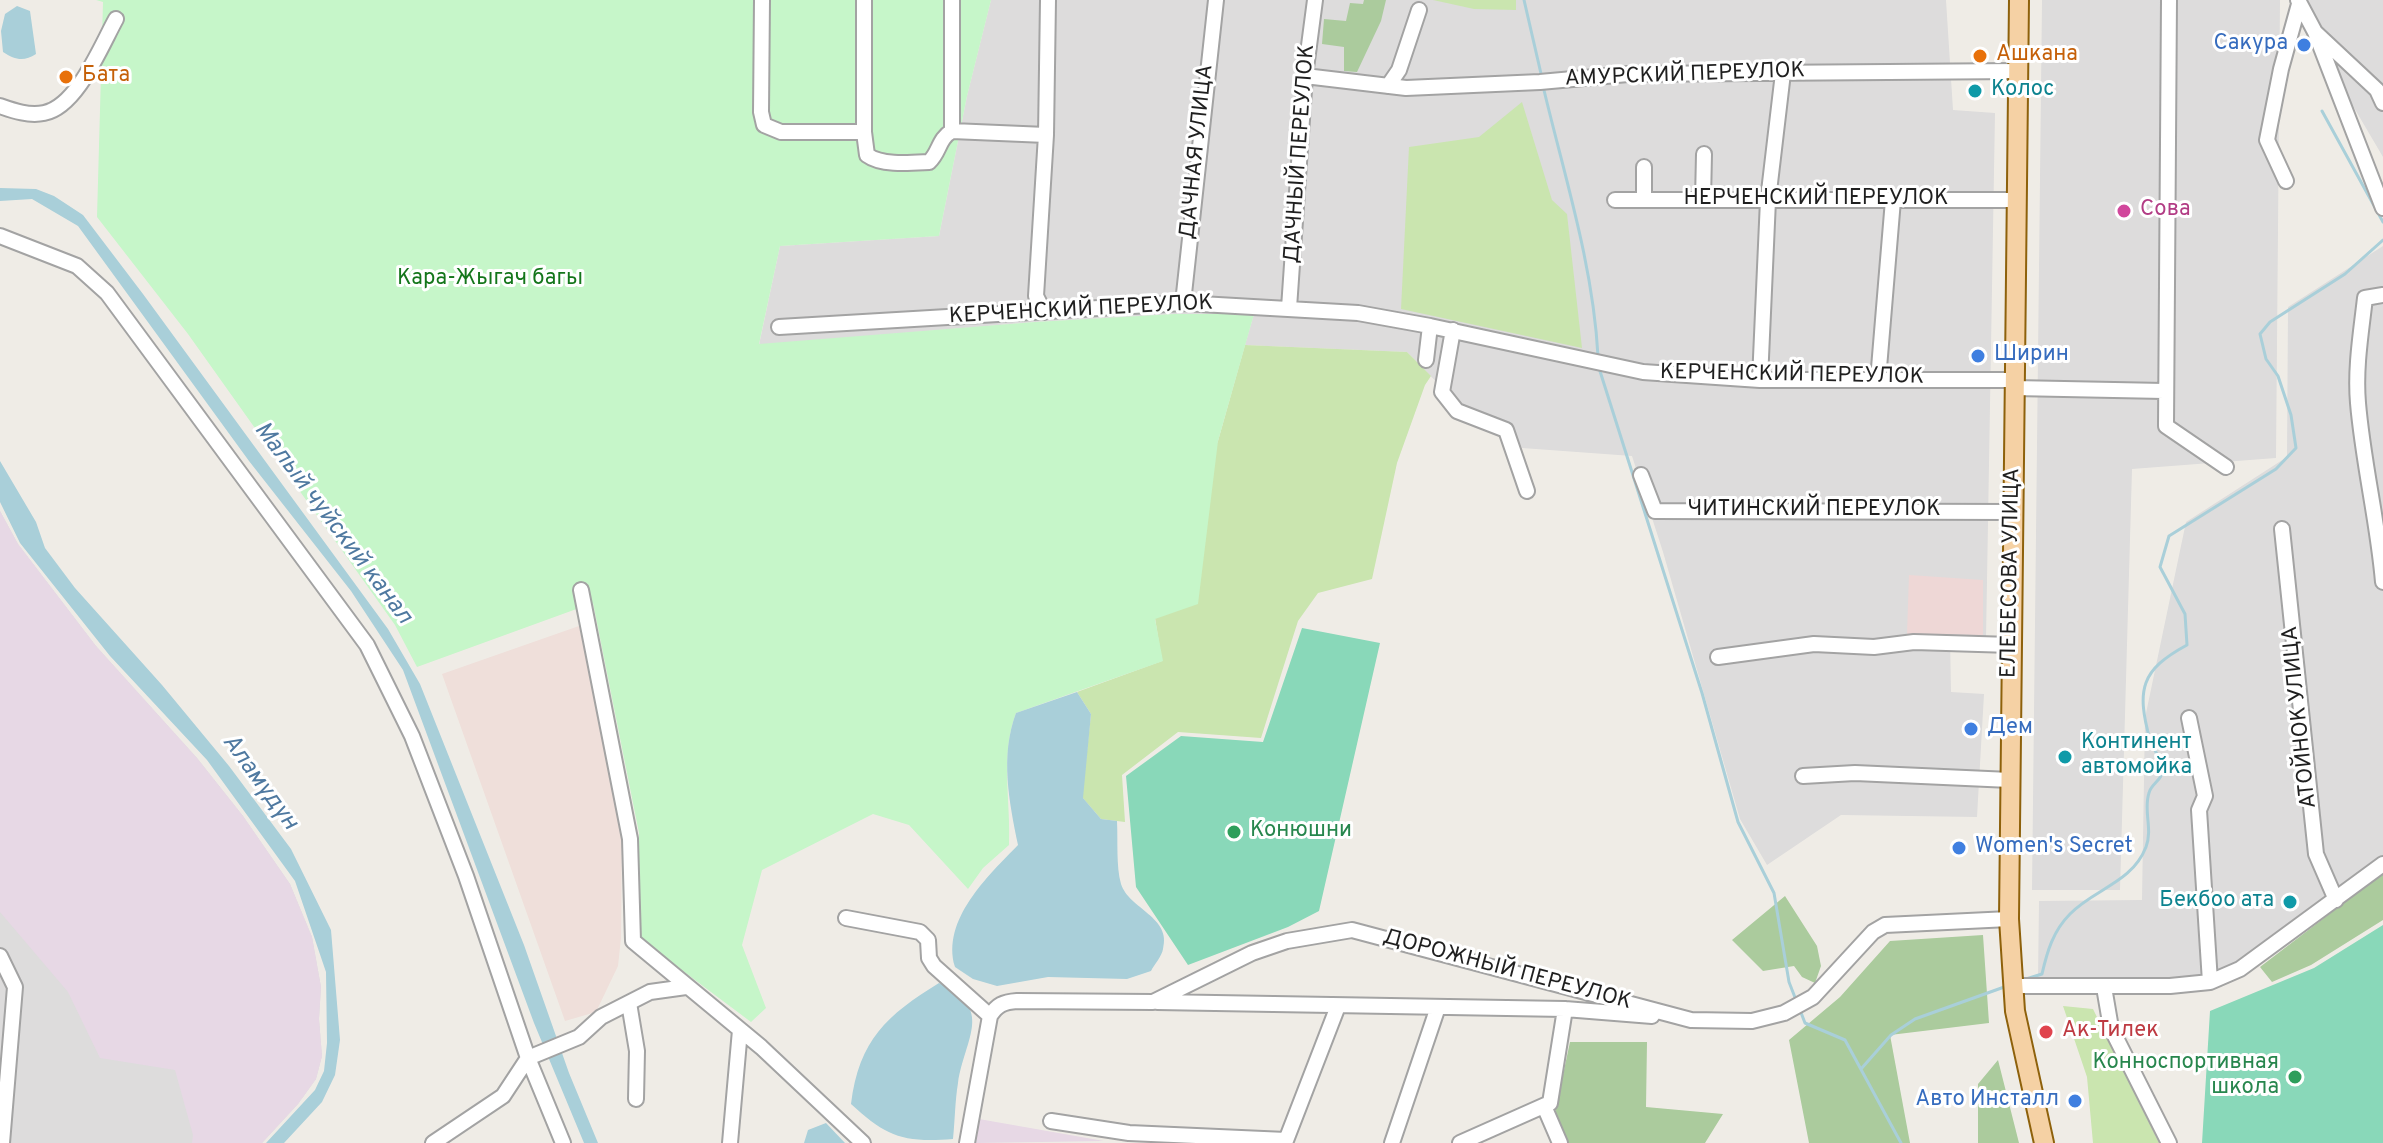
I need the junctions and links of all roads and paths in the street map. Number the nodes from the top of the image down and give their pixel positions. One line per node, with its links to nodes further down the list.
1 (762, 0): 20 (street)
2 (864, 0): 20 (street)
3 (952, 0): 19 (street)
4 (1048, 0): 21 (street)
5 (1216, 0): 34 (street, ДАЧНАЯ УЛИЦА)
6 (1315, 0): 15 (street, ДАЧНЫЙ ПЕРЕУЛОК)
7 (2019, 0): 13 (main road, ЕЛЕБЕСОВА УЛИЦА)
8 (2169, 0): 44 (street)
9 (2298, 2): 12 (street); 24 (street)
10 (1419, 10): 16 (street)
11 (116, 19): 18 (street)
12 (2315, 32): 17 (street); 31 (street)
13 (2018, 71): 14 (street, АМУРСКИЙ ПЕРЕУЛОК); 30 (main road, ЕЛЕБЕСОВА УЛИЦА)
14 (1783, 73): 16 (street, АМУРСКИЙ ПЕРЕУЛОК); 28 (street)
15 (1305, 76): 16 (street, АМУРСКИЙ ПЕРЕУЛОК); 35 (street, ДАЧНЫЙ ПЕРЕУЛОК)
16 (1388, 86)
17 (2383, 103)
18 (0, 106)
19 (952, 131): 20 (street); 21 (street)
20 (864, 132)
21 (1046, 135): 36 (street)
22 (1704, 154): 27 (street)
23 (1644, 167): 26 (street)
24 (2286, 181)
25 (1615, 200): 26 (street, НЕРЧЕНСКИЙ ПЕРЕУЛОК)
26 (1644, 200): 27 (street, НЕРЧЕНСКИЙ ПЕРЕУЛОК)
27 (1703, 200): 28 (street, НЕРЧЕНСКИЙ ПЕРЕУЛОК)
28 (1768, 200): 29 (street, НЕРЧЕНСКИЙ ПЕРЕУЛОК); 41 (street)
29 (1893, 200): 30 (street, НЕРЧЕНСКИЙ ПЕРЕУЛОК); 42 (street)
30 (2016, 200): 43 (main road, ЕЛЕБЕСОВА УЛИЦА)
31 (2383, 208)
32 (0, 236): 74 (street)
33 (2383, 295): 50 (street)
34 (1183, 303): 35 (street, КЕРЧЕНСКИЙ ПЕРЕУЛОК); 36 (street, КЕРЧЕНСКИЙ ПЕРЕУЛОК)
35 (1289, 308): 37 (street, КЕРЧЕНСКИЙ ПЕРЕУЛОК)
36 (1044, 312): 38 (street, КЕРЧЕНСКИЙ ПЕРЕУЛОК)
37 (1430, 326): 39 (street, КЕРЧЕНСКИЙ ПЕРЕУЛОК); 40 (street)
38 (779, 327)
39 (1453, 330): 41 (street, КЕРЧЕНСКИЙ ПЕРЕУЛОК); 47 (street)
40 (1426, 360)
41 (1760, 380): 42 (street, КЕРЧЕНСКИЙ ПЕРЕУЛОК)
42 (1878, 380): 43 (street, КЕРЧЕНСКИЙ ПЕРЕУЛОК)
43 (2014, 384): 44 (street, КЕРЧЕНСКИЙ ПЕРЕУЛОК); 48 (main road, ЕЛЕБЕСОВА УЛИЦА)
44 (2164, 391): 45 (street)
45 (2226, 467)
46 (1641, 475): 48 (street, ЧИТИНСКИЙ ПЕРЕУЛОК)
47 (1527, 491)
48 (2013, 512): 52 (main road, ЕЛЕБЕСОВА УЛИЦА)
49 (2282, 529): 58 (street, АТОЙНОК УЛИЦА)
50 (2383, 582)
51 (581, 590): 64 (street)
52 (2011, 645): 53 (street); 56 (main road, ЕЛЕБЕСОВА УЛИЦА)
53 (1718, 657)
54 (2189, 718): 62 (street)
55 (1803, 776): 56 (street)
56 (2010, 780): 60 (main road, ЕЛЕБЕСОВА УЛИЦА)
57 (2383, 864): 58 (street)
58 (2336, 900): 62 (street)
59 (846, 918): 71 (street)
60 (2009, 919): 63 (main road, ЕЛЕБЕСОВА УЛИЦА); 72 (street, ДОРОЖНЫЙ ПЕРЕУЛОК)
61 (0, 956): 79 (street)
62 (2210, 982): 65 (street)
63 (2012, 986): 65 (street); 88 (main road, ЕЛЕБЕСОВА УЛИЦА)
64 (686, 987): 67 (street); 73 (street)
65 (2104, 987): 89 (street)
66 (1153, 1002): 68 (street); 71 (street, ДОРОЖНЫЙ ПЕРЕУЛОК); 72 (street, ДОРОЖНЫЙ ПЕРЕУЛОК)
67 (629, 1003): 74 (street); 75 (street)
68 (1338, 1006): 69 (street); 78 (street)
69 (1438, 1007): 70 (street); 85 (street)
70 (1565, 1009): 72 (street); 76 (street)
71 (990, 1016): 84 (street)
72 (1691, 1020)
73 (740, 1030): 82 (street); 83 (street)
74 (534, 1056): 80 (street); 81 (street)
75 (636, 1099)
76 (1544, 1106): 86 (street); 87 (street)
77 (1051, 1121): 78 (street)
78 (1286, 1142)
79 (2, 1143)
80 (433, 1143)
81 (563, 1143)
82 (730, 1143)
83 (863, 1143)
84 (967, 1143)
85 (1392, 1143)
86 (1460, 1143)
87 (1560, 1143)
88 (2044, 1143)
89 (2169, 1143)

